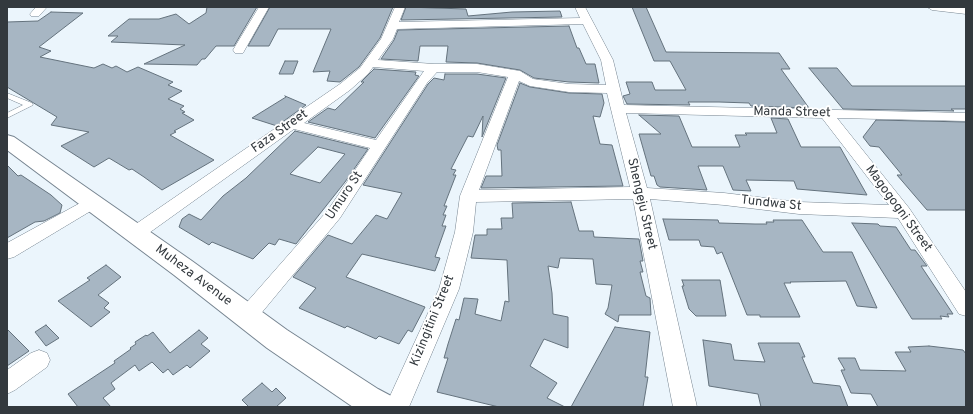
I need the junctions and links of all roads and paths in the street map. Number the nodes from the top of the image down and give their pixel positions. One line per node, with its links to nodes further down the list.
1 (264, 7): 7 (street)
2 (400, 7): 6 (street, Faza Street)
3 (932, 7): 4 (street)
4 (966, 11)
5 (583, 14): 6 (street); 11 (street, Shengeju Street)
6 (392, 26): 8 (street, Faza Street)
7 (239, 50)
8 (369, 63): 9 (street); 17 (street, Faza Street)
9 (434, 68): 10 (street); 19 (street, Umuro St)
10 (515, 74): 11 (street); 21 (street, Kizingitini Street)
11 (613, 89): 13 (street, Shengeju Street)
12 (7, 95): 15 (lane)
13 (618, 109): 14 (street, Manda Street); 20 (street, Shengeju Street)
14 (826, 114): 16 (street, Manda Street); 23 (street, Magogogni Street)
15 (7, 116)
16 (965, 118)
17 (291, 124): 19 (street); 24 (street, Faza Street)
18 (7, 141): 22 (street, Muheza Avenue)
19 (379, 145): 27 (street, Umuro St)
20 (640, 193): 21 (street, Tundwa St); 23 (street, Tundwa St); 32 (street, Shengeju Street)
21 (468, 196): 31 (street, Kizingitini Street)
22 (93, 202): 24 (street, Muheza Avenue); 25 (street)
23 (903, 212): 26 (street, Magogogni Street)
24 (136, 233): 27 (street, Muheza Avenue)
25 (7, 252)
26 (966, 308)
27 (247, 316): 30 (street, Muheza Avenue)
28 (39, 360): 29 (street)
29 (7, 383)
30 (370, 404)
31 (397, 407)
32 (685, 407)

